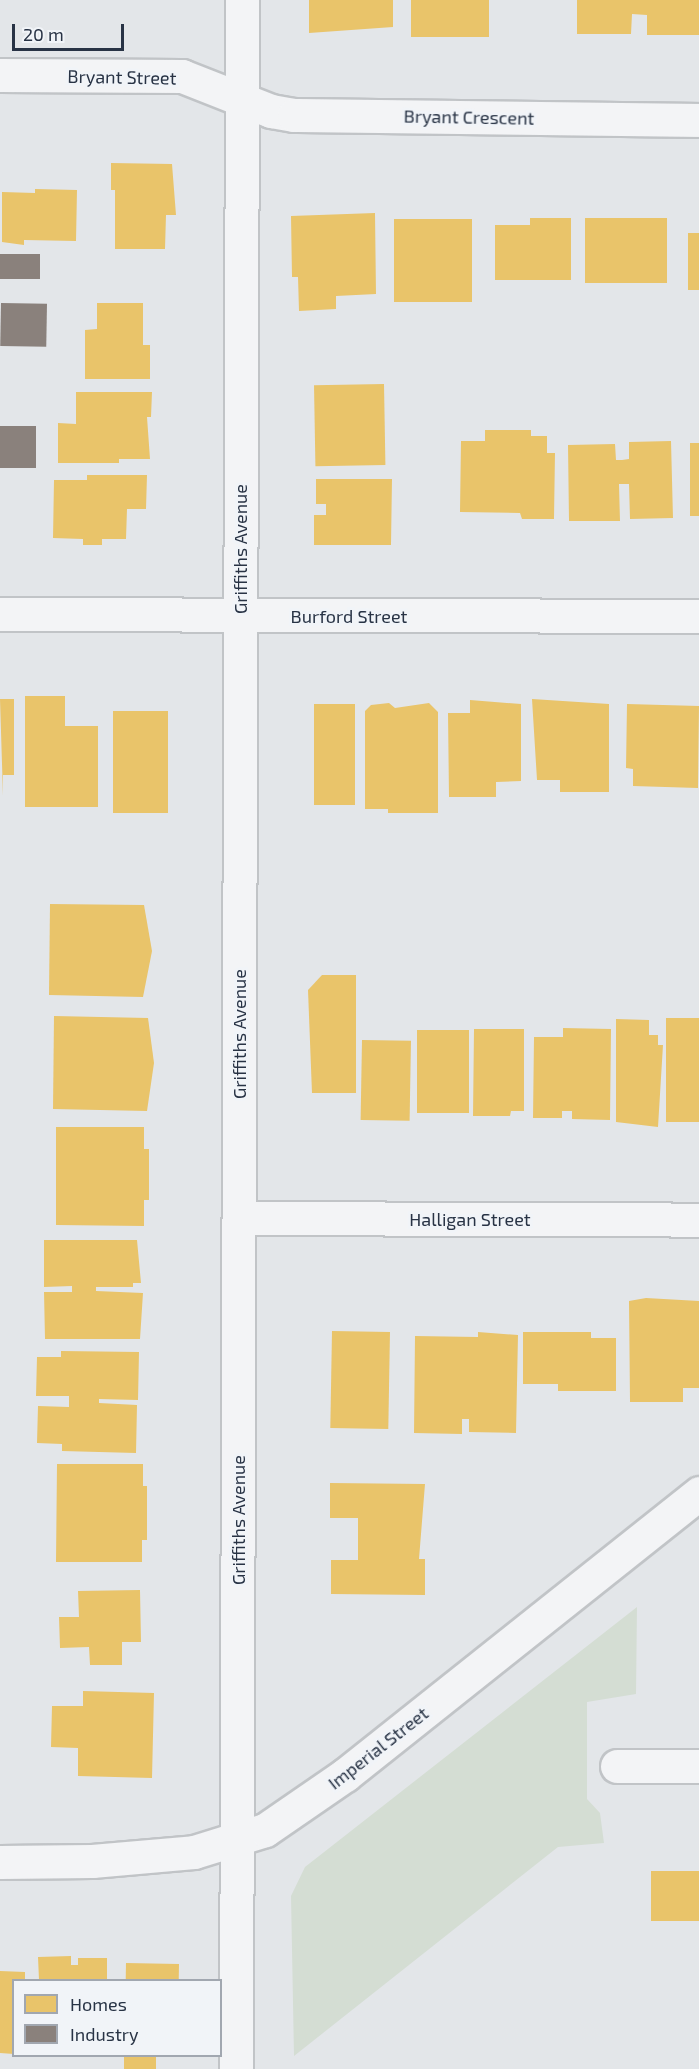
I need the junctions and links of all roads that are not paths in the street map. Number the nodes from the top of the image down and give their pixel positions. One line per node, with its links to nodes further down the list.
1 (242, 0): 3 (street, Griffiths Avenue)
2 (0, 75): 3 (street, Bryant Street)
3 (241, 98): 4 (street, Bryant Crescent); 6 (street, Griffiths Avenue)
4 (699, 120)
5 (0, 614): 6 (street, Burford Street)
6 (239, 616): 7 (street, Burford Street); 8 (street, Griffiths Avenue)
7 (699, 616)
8 (240, 1218): 9 (street, Halligan Street); 13 (street, Griffiths Avenue)
9 (699, 1220)
10 (699, 1493): 13 (street, Imperial Street)
11 (617, 1766): 12 (street)
12 (699, 1766)
13 (236, 1842): 14 (street, Imperial Street); 15 (street, Griffiths Avenue)
14 (0, 1862)
15 (236, 2069)

